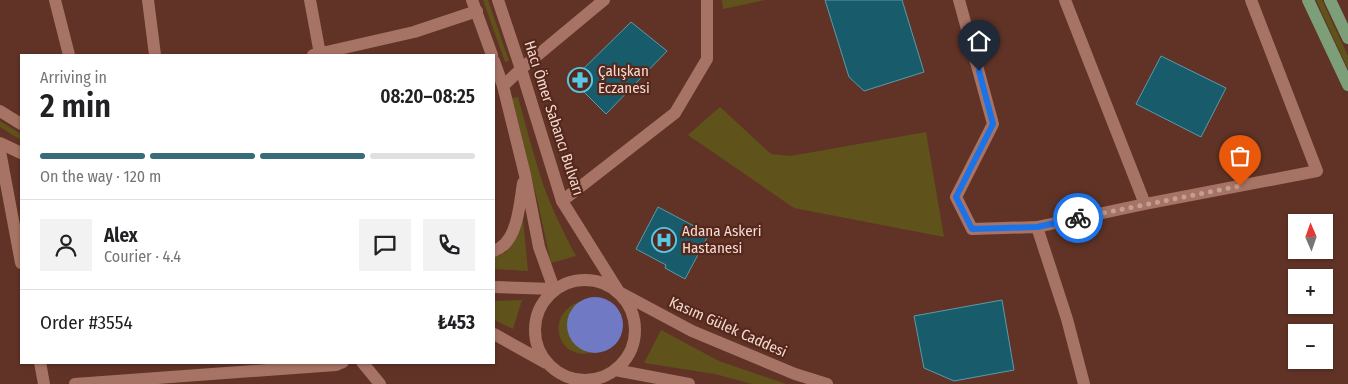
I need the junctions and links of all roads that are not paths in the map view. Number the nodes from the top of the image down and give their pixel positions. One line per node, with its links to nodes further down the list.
1 (55, 0): 14 (street)
2 (148, 0): 15 (street)
3 (310, 0): 16 (street)
4 (498, 0): 19 (street, Hacı Ömer Sabancı Bulvarı)
5 (604, 0): 19 (street)
6 (707, 0): 28 (street)
7 (959, 0): 30 (street)
8 (1065, 0): 29 (street)
9 (1251, 0): 29 (street)
10 (1308, 0): 20 (main road)
11 (1330, 0): 13 (main road)
12 (474, 6): 16 (street); 17 (street)
13 (1348, 38)
14 (69, 54)
15 (155, 54)
16 (316, 54)
17 (492, 54)
18 (495, 64): 21 (street)
19 (521, 68): 21 (street); 28 (street, Hacı Ömer Sabancı Bulvarı)
20 (1348, 85)
21 (502, 86): 27 (street)
22 (0, 111): 23 (street)
23 (20, 123)
24 (0, 143): 26 (street)
25 (0, 151): 32 (street)
26 (20, 153)
27 (524, 175): 31 (street); 34 (street)
28 (562, 201): 35 (street, Hacı Ömer Sabancı Bulvarı)
29 (1145, 204): 30 (street)
30 (1037, 227): 49 (street)
31 (495, 250)
32 (20, 258)
33 (495, 287): 34 (street)
34 (554, 289): 35 (street); 37 (street)
35 (620, 292): 41 (street); 48 (street, Kasım Gülek Caddesi)
36 (495, 335): 37 (street)
37 (547, 363): 41 (street); 45 (street)
38 (40, 364): 42 (street)
39 (338, 364): 43 (street)
40 (364, 364): 44 (street)
41 (615, 370): 46 (street); 47 (street)
42 (44, 384)
43 (75, 384)
44 (380, 384)
45 (563, 384)
46 (616, 384)
47 (689, 384)
48 (827, 384)
49 (1084, 384)

